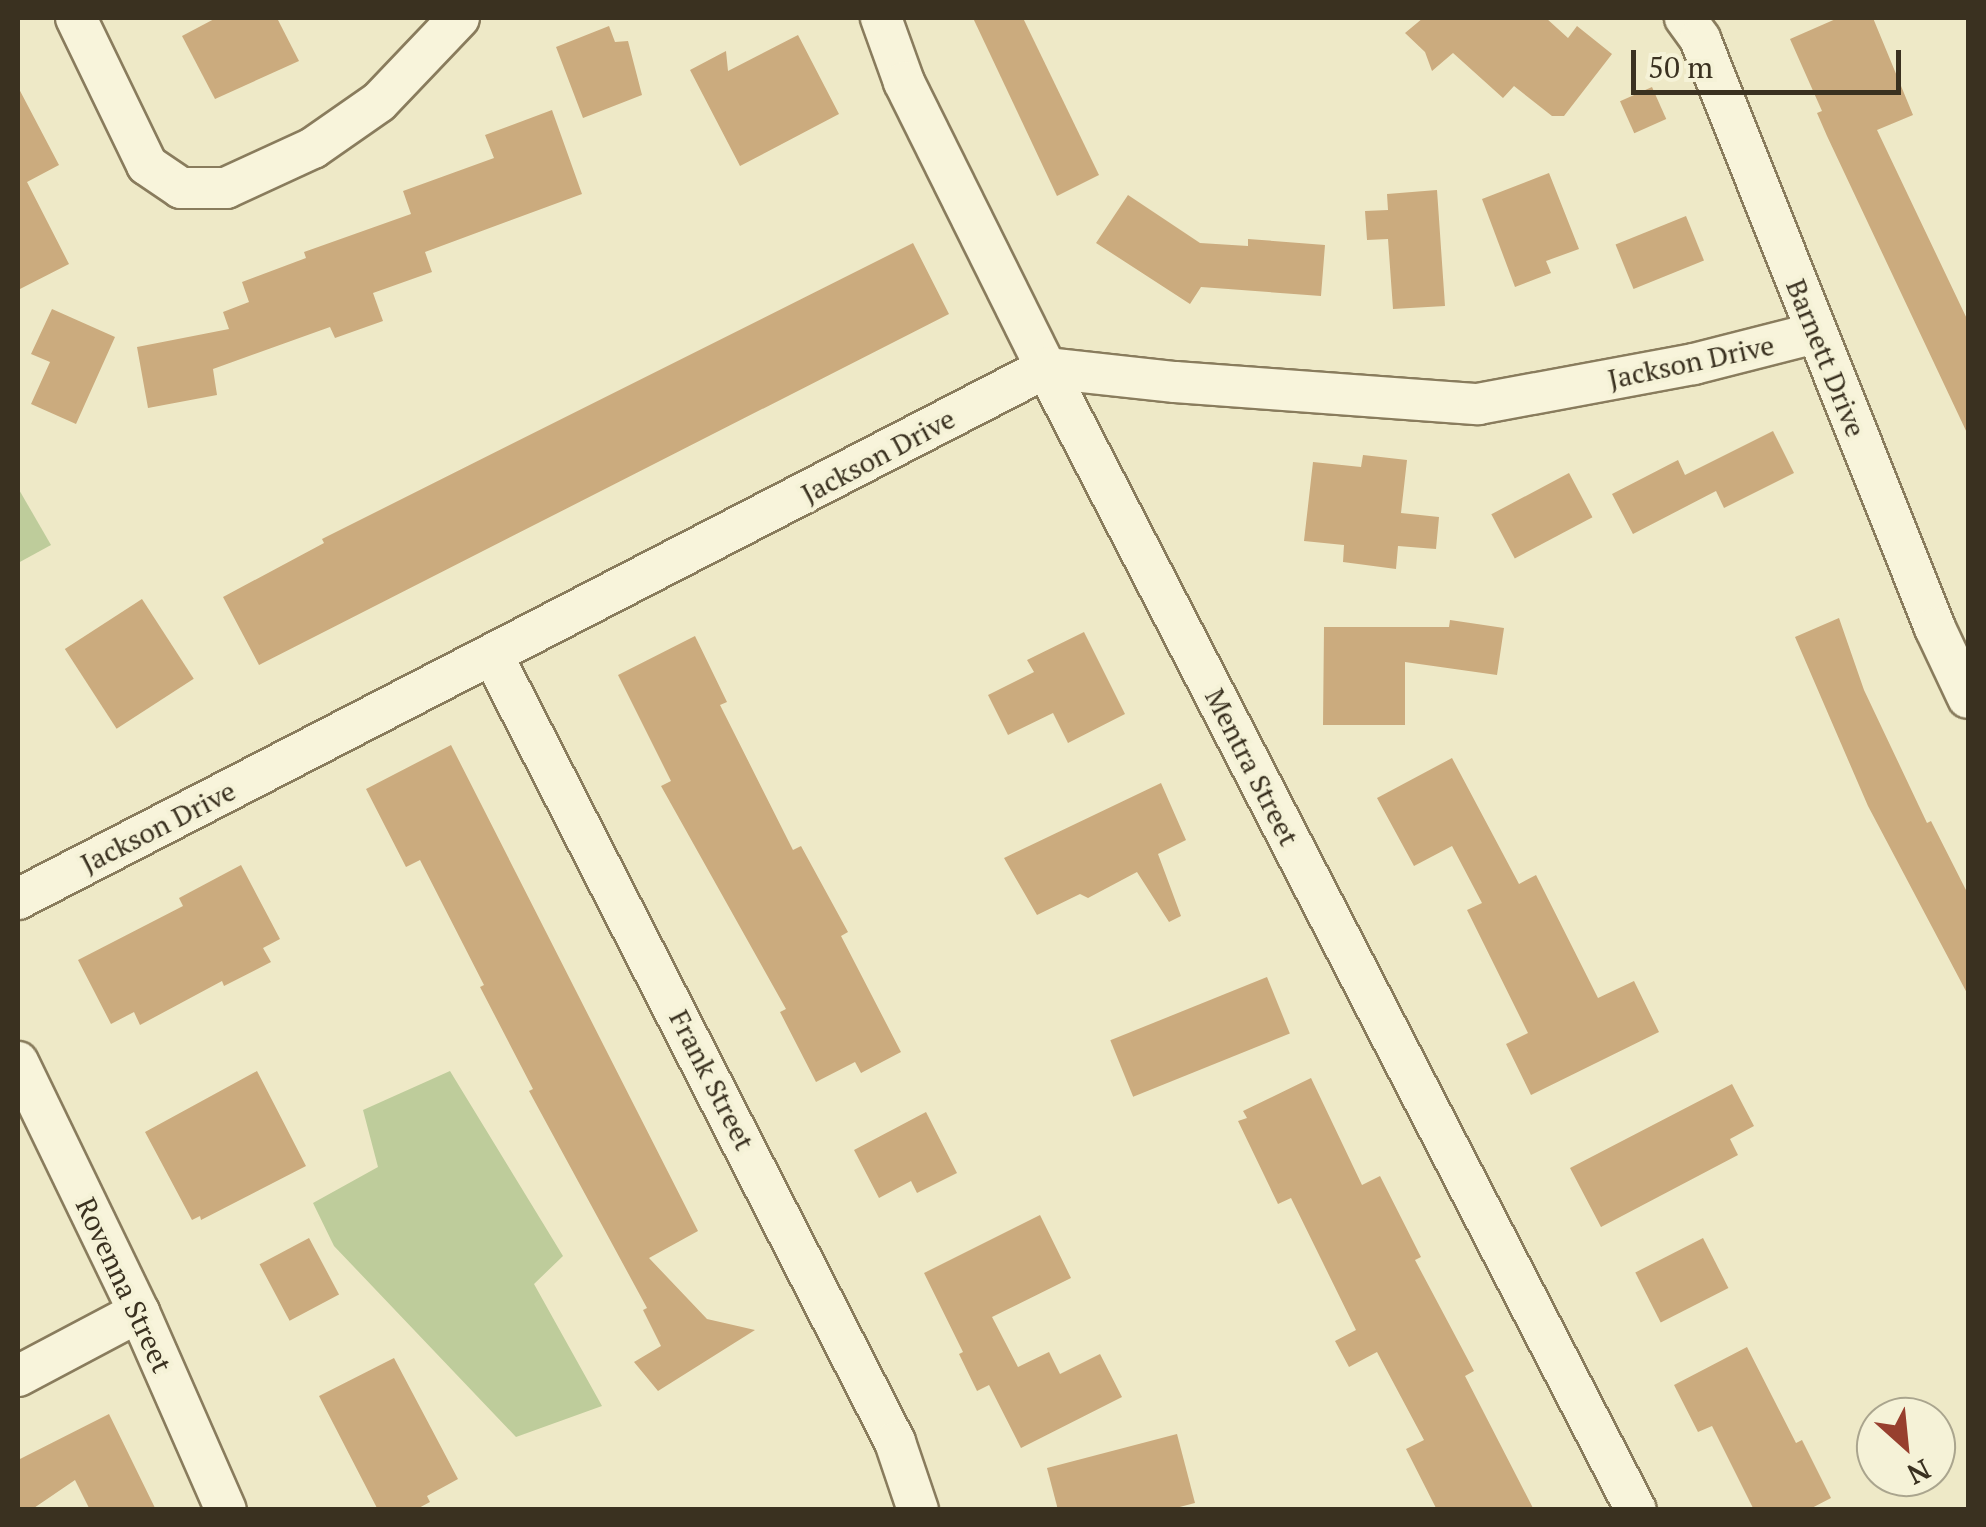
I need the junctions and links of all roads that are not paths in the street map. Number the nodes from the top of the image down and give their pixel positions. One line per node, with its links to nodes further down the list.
1 (76, 18): 2 (street)
2 (459, 18)
3 (881, 18): 6 (street, Mentra Street)
4 (1685, 18): 5 (street, Barnett Drive)
5 (1816, 334): 6 (street, Jackson Drive); 8 (street, Barnett Drive)
6 (1046, 368): 7 (street, Jackson Drive); 15 (street, Mentra Street)
7 (494, 656): 9 (street, Jackson Drive); 14 (street, Frank Street)
8 (1968, 698)
9 (18, 899)
10 (18, 1062): 11 (street, Rovenna Street)
11 (139, 1312): 12 (street); 13 (street, Rovenna Street)
12 (18, 1376)
13 (226, 1510)
14 (918, 1510)
15 (1636, 1510)

